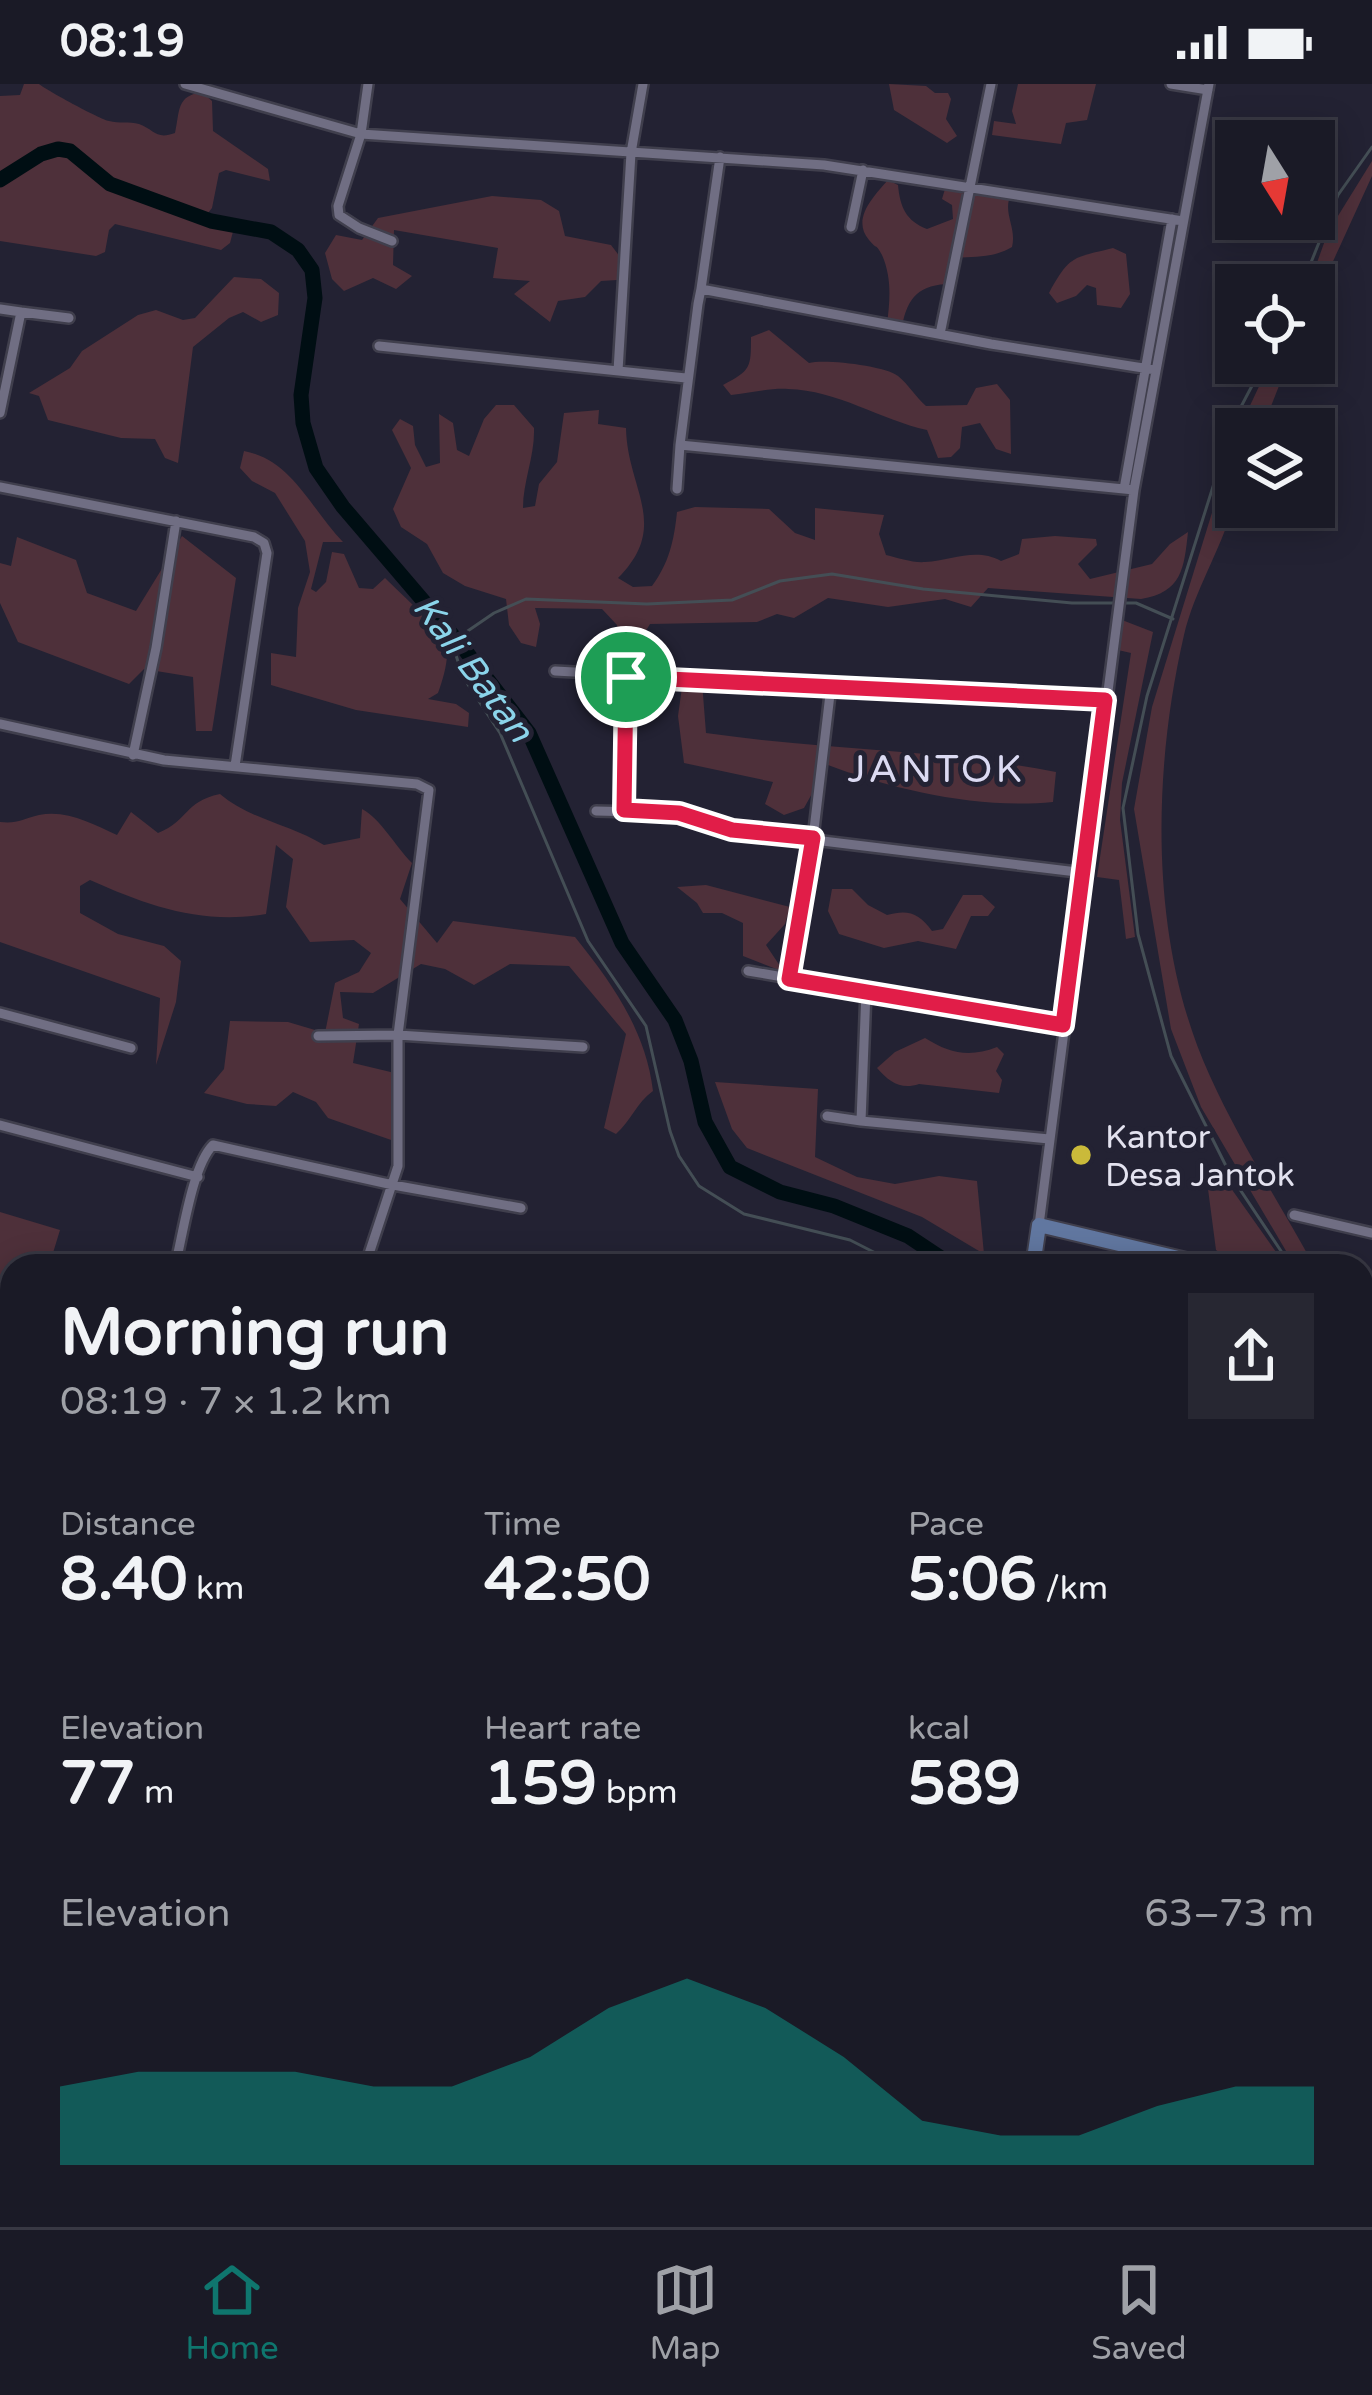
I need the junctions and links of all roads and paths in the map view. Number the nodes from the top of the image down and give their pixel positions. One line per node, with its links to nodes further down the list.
1 (184, 84): 7 (street)
2 (368, 84): 7 (street)
3 (644, 84): 8 (street)
4 (991, 84): 11 (street)
5 (1171, 84): 6 (street)
6 (1208, 87): 12 (street)
7 (361, 134): 8 (street); 14 (street)
8 (632, 152): 9 (street); 22 (street)
9 (720, 158): 10 (street); 15 (street)
10 (863, 170): 11 (street); 13 (street)
11 (971, 188): 12 (street); 19 (street)
12 (1178, 220): 21 (street)
13 (851, 227)
14 (392, 241)
15 (701, 289): 19 (street); 23 (street)
16 (0, 309): 17 (street)
17 (21, 312): 18 (street); 24 (street)
18 (69, 318)
19 (940, 334): 21 (street)
20 (379, 346): 22 (street)
21 (1151, 369): 28 (street)
22 (618, 371): 23 (street)
23 (686, 378): 25 (street)
24 (0, 413)
25 (680, 446): 27 (street); 28 (street)
26 (0, 487): 29 (street)
27 (677, 489)
28 (1129, 489): 33 (street)
29 (176, 521): 35 (street); 36 (street)
30 (555, 671): 31 (street)
31 (626, 677): 32 (street); 37 (street)
32 (831, 686): 33 (street); 39 (street)
33 (1105, 700): 40 (street)
34 (0, 724): 35 (street)
35 (133, 755): 36 (street)
36 (235, 766): 46 (street)
37 (624, 810): 38 (street); 39 (street)
38 (596, 811)
39 (813, 838): 40 (street); 42 (street)
40 (1084, 873): 45 (street)
41 (748, 971): 42 (street)
42 (789, 979): 43 (street)
43 (866, 991): 45 (street); 51 (street)
44 (0, 1013): 49 (street)
45 (1063, 1025): 53 (street)
46 (398, 1035): 47 (street); 48 (street); 55 (street)
47 (318, 1036)
48 (584, 1047)
49 (131, 1048)
50 (827, 1116): 51 (street)
51 (861, 1121): 53 (street)
52 (0, 1125): 54 (street)
53 (1049, 1139): 58 (street)
54 (198, 1177): 55 (street); 60 (street)
55 (393, 1185): 56 (street); 61 (street)
56 (520, 1208)
57 (1294, 1215): 59 (street)
58 (1039, 1225): 62 (street); 63 (street)
59 (1372, 1233)
60 (180, 1254)
61 (369, 1254)
62 (1035, 1254)
63 (1161, 1254)

